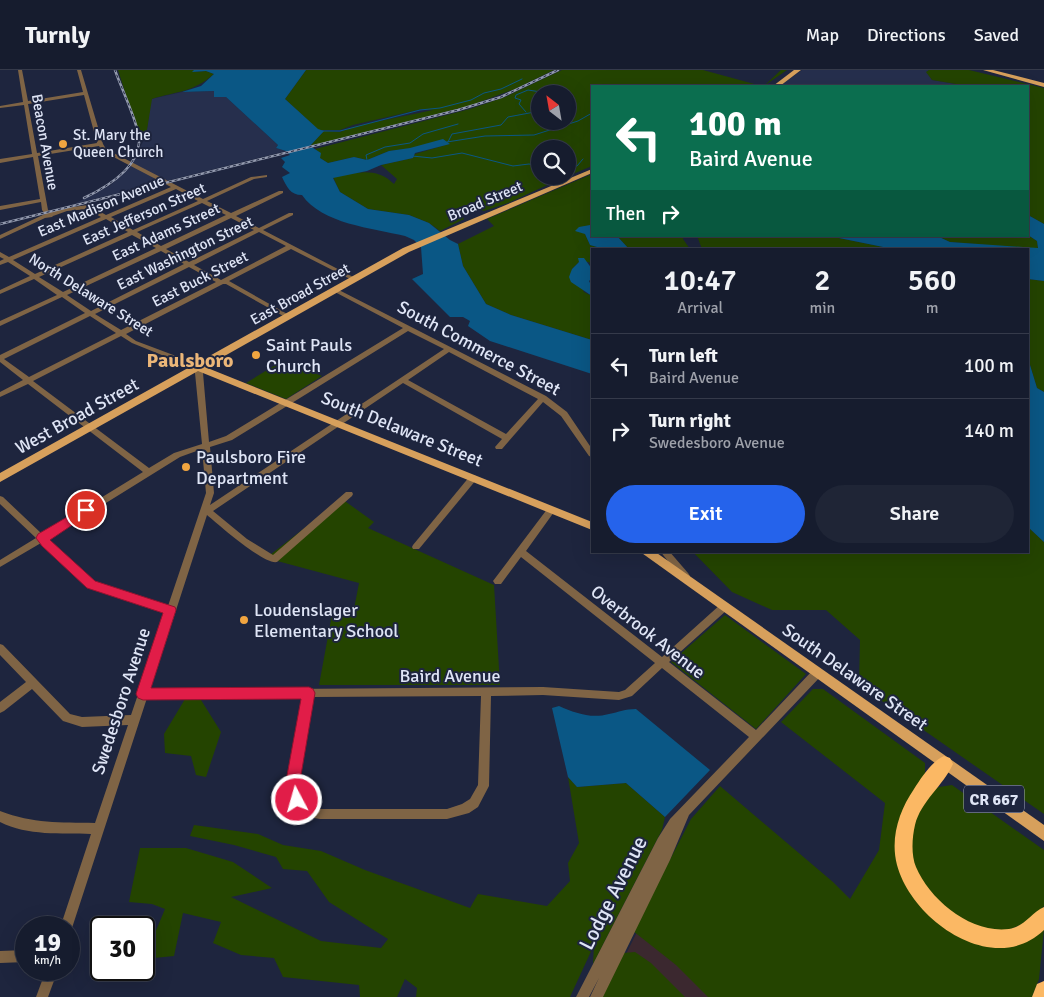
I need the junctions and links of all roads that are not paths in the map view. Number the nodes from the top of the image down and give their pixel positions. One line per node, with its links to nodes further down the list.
1 (20, 70): 8 (street, Beacon Avenue)
2 (79, 70): 7 (street)
3 (798, 70): 5 (main road)
4 (986, 70): 6 (main road)
5 (777, 85)
6 (1044, 85)
7 (86, 93): 8 (street); 10 (street)
8 (26, 103): 9 (street); 11 (street, Beacon Avenue)
9 (0, 107)
10 (100, 144): 11 (street); 15 (street)
11 (35, 155): 12 (street); 17 (street, Beacon Avenue)
12 (0, 161)
13 (591, 171): 28 (main road, Broad Street)
14 (265, 176): 18 (street, East Jefferson Street)
15 (176, 187): 18 (street); 24 (street, East Madison Avenue)
16 (281, 192): 22 (street, East Adams Street)
17 (43, 200): 19 (street); 23 (street, Beacon Avenue)
18 (203, 201): 22 (street); 26 (street, East Jefferson Street)
19 (0, 208)
20 (90, 208): 23 (street); 24 (street)
21 (291, 214): 25 (street, East Washington Street)
22 (231, 215): 25 (street); 30 (street, East Adams Street)
23 (50, 216): 27 (street)
24 (107, 217): 26 (street); 32 (street, East Madison Avenue)
25 (260, 230): 29 (street); 34 (street, East Washington Street)
26 (133, 232): 30 (street); 35 (street, East Jefferson Street)
27 (0, 237)
28 (417, 245): 36 (main road, East Broad Street)
29 (290, 247): 36 (street); 37 (street, East Buck Street)
30 (161, 248): 34 (street); 40 (street, East Adams Street)
31 (0, 254): 32 (street, North Delaware Street)
32 (9, 260): 33 (street, East Madison Avenue); 35 (street, North Delaware Street)
33 (0, 263)
34 (190, 264): 37 (street); 41 (street, East Washington Street)
35 (34, 277): 39 (street, East Jefferson Street); 40 (street, North Delaware Street)
36 (354, 279): 38 (main road, East Broad Street)
37 (220, 282): 42 (street); 45 (street, East Buck Street)
38 (335, 290): 42 (main road, East Broad Street); 44 (street, South Commerce Street)
39 (0, 292)
40 (62, 295): 41 (street, North Delaware Street); 43 (street, East Adams Street)
41 (90, 314): 45 (street, North Delaware Street); 47 (street)
42 (287, 316): 48 (main road, East Broad Street)
43 (0, 324)
44 (408, 328): 46 (street, South Commerce Street); 53 (street)
45 (120, 333): 48 (street, North Delaware Street); 50 (street, East Buck Street)
46 (449, 349): 49 (street); 52 (street, South Commerce Street)
47 (0, 358): 50 (street)
48 (197, 368): 53 (main road, South Delaware Street); 55 (main road, West Broad Street); 57 (street, Swedesboro Avenue)
49 (404, 380): 54 (street); 56 (street)
50 (29, 381): 51 (street, East Buck Street); 55 (street)
51 (0, 395)
52 (543, 398): 56 (street); 59 (street, South Commerce Street)
53 (288, 404): 54 (main road, South Delaware Street); 57 (street)
54 (339, 424): 62 (main road, South Delaware Street); 65 (street)
55 (90, 427): 60 (street); 61 (main road, West Broad Street)
56 (507, 438): 58 (street)
57 (205, 445): 60 (street); 65 (street, Swedesboro Avenue)
58 (499, 447)
59 (591, 453)
60 (148, 472): 68 (street)
61 (0, 478)
62 (474, 478): 66 (main road, South Delaware Street); 69 (street)
63 (349, 494): 65 (street)
64 (0, 499): 68 (street)
65 (205, 505): 77 (street, Swedesboro Avenue)
66 (551, 510): 67 (main road, South Delaware Street); 70 (street)
67 (591, 526)
68 (42, 538): 73 (street); 77 (street)
69 (416, 547)
70 (521, 552): 75 (street); 79 (street, Overbrook Avenue)
71 (648, 553): 74 (main road, South Delaware Street / CR 667)
72 (666, 553): 74 (street)
73 (0, 564)
74 (688, 580): 76 (main road, South Delaware Street / CR 667)
75 (498, 581)
76 (724, 607): 79 (street, Baird Avenue); 80 (main road, South Delaware Street / CR 667)
77 (170, 610): 84 (street, Swedesboro Avenue)
78 (0, 648): 81 (street)
79 (662, 664): 82 (street, Baird Avenue); 87 (street, Overbrook Avenue)
80 (817, 673): 87 (street, Lodge Avenue); 88 (main road, South Delaware Street / CR 667)
81 (32, 682): 85 (street); 86 (street)
82 (486, 692): 83 (street, Baird Avenue); 83 (street)
83 (309, 693): 84 (street, Baird Avenue)
84 (143, 694): 86 (street, Swedesboro Avenue)
85 (0, 708)
86 (134, 720): 91 (street, Swedesboro Avenue)
87 (757, 737): 89 (street, Lodge Avenue)
88 (944, 764): 92 (main road, South Delaware Street / CR 667); 94 (highway)
89 (686, 811): 100 (street, Lodge Avenue); 101 (street, Lodge Avenue)
90 (0, 816): 91 (street)
91 (98, 829): 93 (street, Swedesboro Avenue)
92 (1044, 834)
93 (70, 916)
94 (1044, 917)
95 (15, 956): 96 (street)
96 (0, 957)
97 (48, 981): 99 (street)
98 (1044, 991): 102 (highway)
99 (42, 997)
100 (582, 997)
101 (596, 997)
102 (1042, 997)

